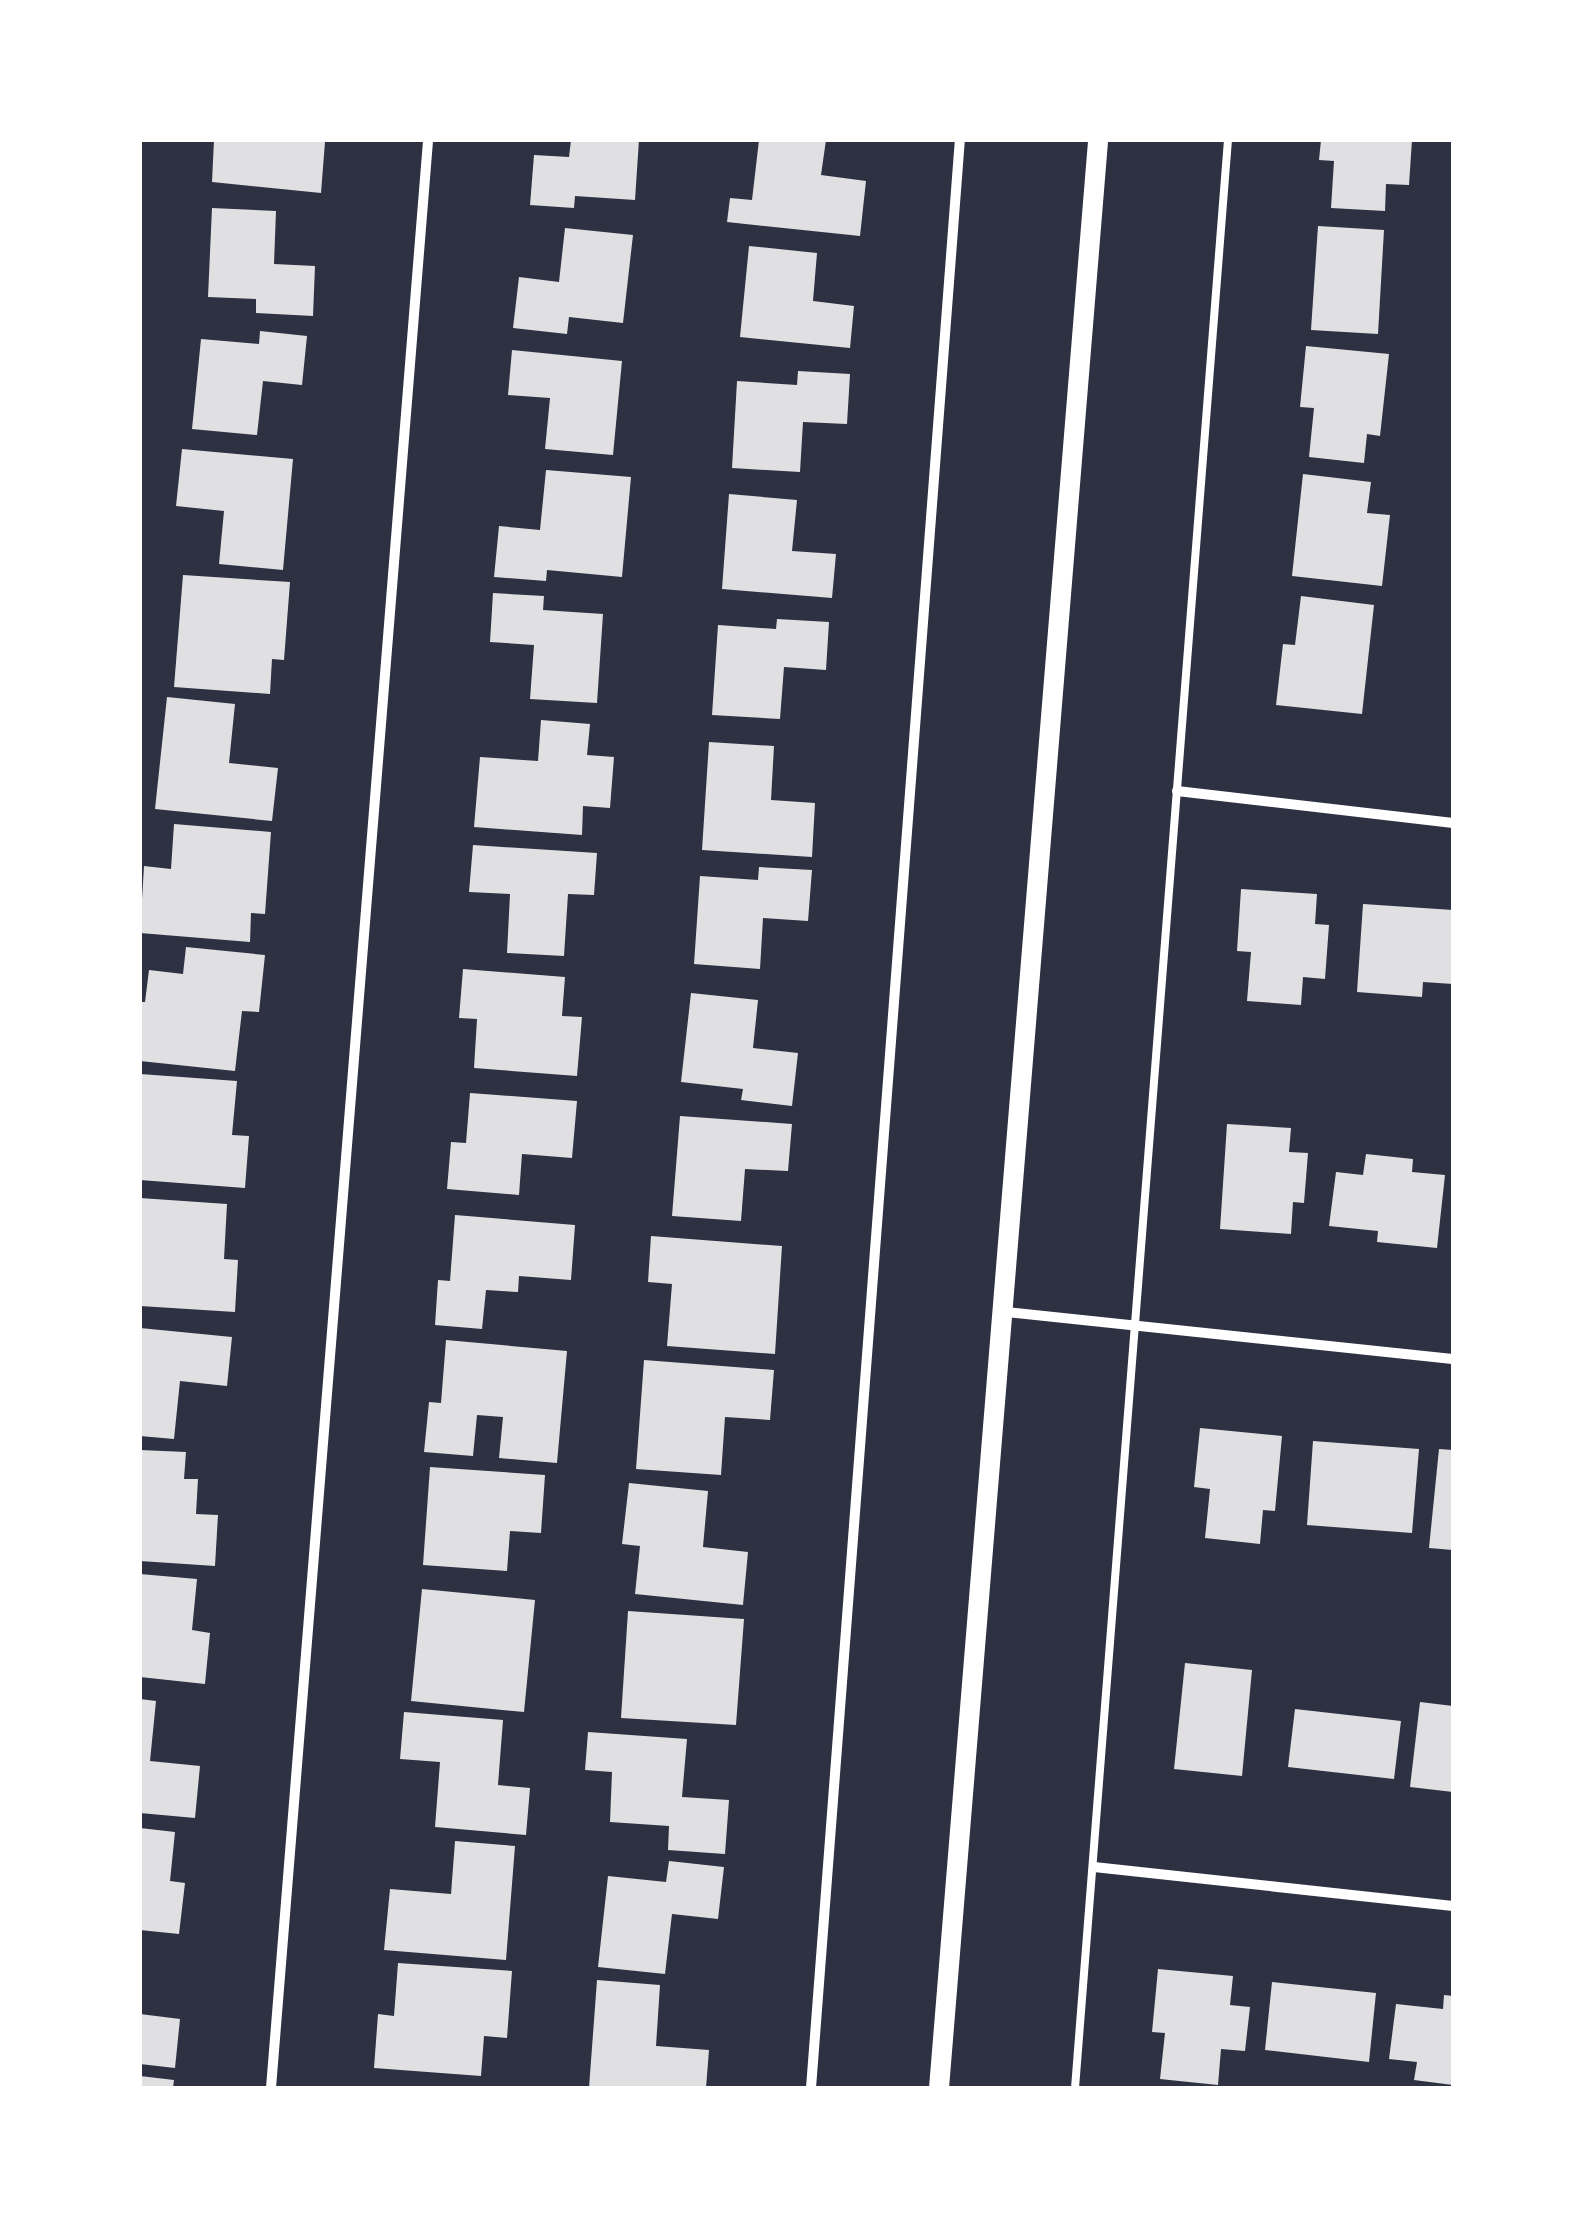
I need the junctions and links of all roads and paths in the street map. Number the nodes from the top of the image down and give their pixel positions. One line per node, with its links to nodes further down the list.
1 (428, 140): 12 (street)
2 (960, 140): 13 (street)
3 (1098, 140): 7 (main road)
4 (1228, 140): 5 (lane)
5 (1177, 791): 6 (street); 8 (lane)
6 (1453, 822)
7 (1006, 1312): 8 (street); 14 (main road)
8 (1137, 1329): 9 (street); 10 (lane)
9 (1453, 1359)
10 (1094, 1867): 11 (street); 15 (lane)
11 (1453, 1906)
12 (271, 2088)
13 (810, 2088)
14 (939, 2088)
15 (1075, 2088)

